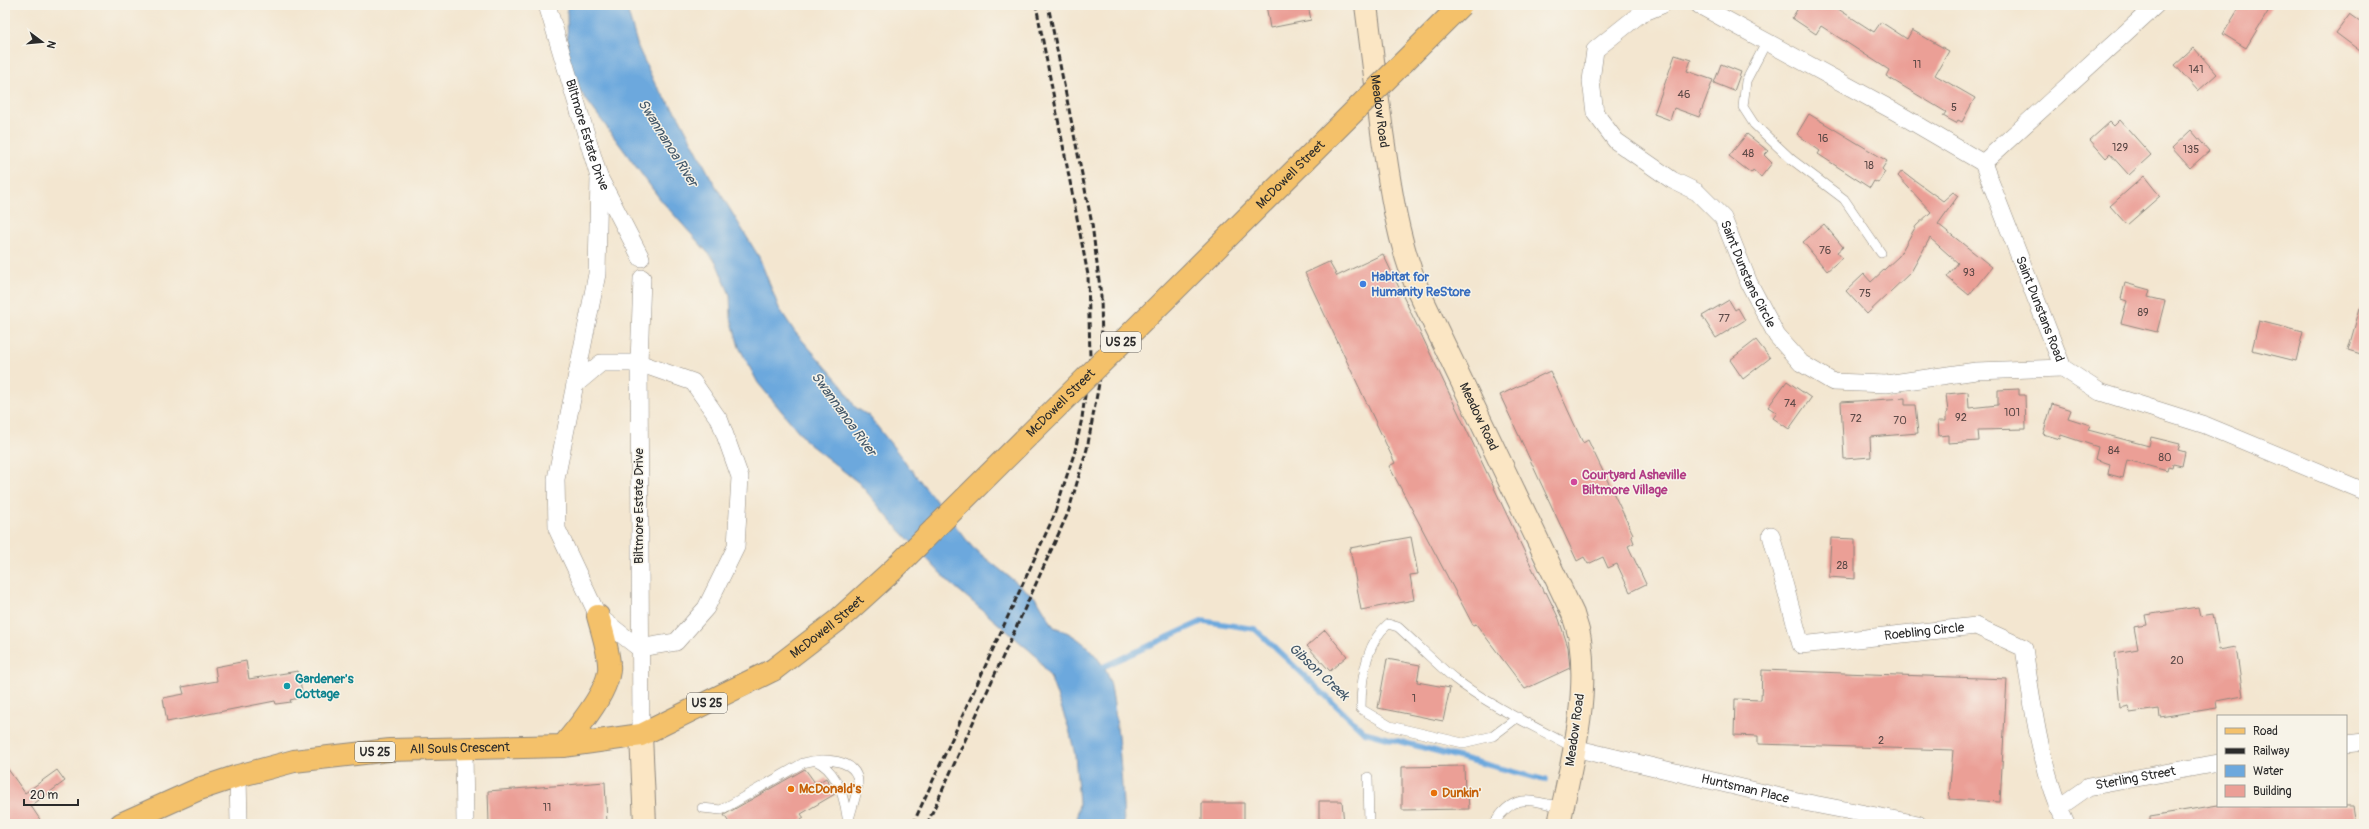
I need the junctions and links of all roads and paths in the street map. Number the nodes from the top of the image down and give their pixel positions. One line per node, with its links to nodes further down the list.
1 (547, 5): 9 (street, Biltmore Estate Drive)
2 (1366, 5): 25 (main road, Meadow Road)
3 (1461, 5): 21 (main road, McDowell Street / US 25, bridge)
4 (1662, 5): 14 (street, Saint Dunstans Circle)
5 (1700, 5): 7 (street)
6 (2156, 5): 8 (street)
7 (1767, 41): 8 (street); 10 (lane)
8 (1983, 163): 14 (street, Saint Dunstans Road)
9 (599, 177): 11 (street, Biltmore Estate Drive); 15 (street)
10 (1881, 253)
11 (641, 258)
12 (642, 278): 13 (street, Biltmore Estate Drive)
13 (639, 363): 15 (street); 19 (street, Biltmore Estate Drive); 19 (street)
14 (2063, 368): 16 (street, Saint Dunstans Road)
15 (575, 385): 18 (street)
16 (2364, 491)
17 (1771, 535): 32 (street, Roebling Circle)
18 (598, 616): 19 (street); 24 (main road)
19 (639, 648): 21 (street, Biltmore Estate Drive)
20 (1518, 717): 20 (lane); 25 (lane)
21 (641, 735): 24 (main road, All Souls Crescent / US 25); 37 (main road)
22 (2364, 742): 23 (street)
23 (2347, 744)
24 (563, 746): 26 (main road, All Souls Crescent / US 25)
25 (1574, 748): 33 (main road, Meadow Road); 41 (street, Huntsman Place)
26 (464, 749): 29 (main road, All Souls Crescent / US 25); 36 (street)
27 (814, 760): 31 (lane); 38 (lane); 38 (lane)
28 (2217, 763): 32 (street, Sterling Street)
29 (238, 776): 34 (main road, All Souls Crescent / US 25); 35 (street)
30 (1368, 777): 39 (lane)
31 (702, 808)
32 (2058, 808): 42 (street, Roebling Circle)
33 (1561, 816): 40 (lane)
34 (126, 823)
35 (239, 824)
36 (465, 824)
37 (645, 824)
38 (848, 824)
39 (1369, 824)
40 (1494, 824)
41 (1918, 824)
42 (2066, 824)

